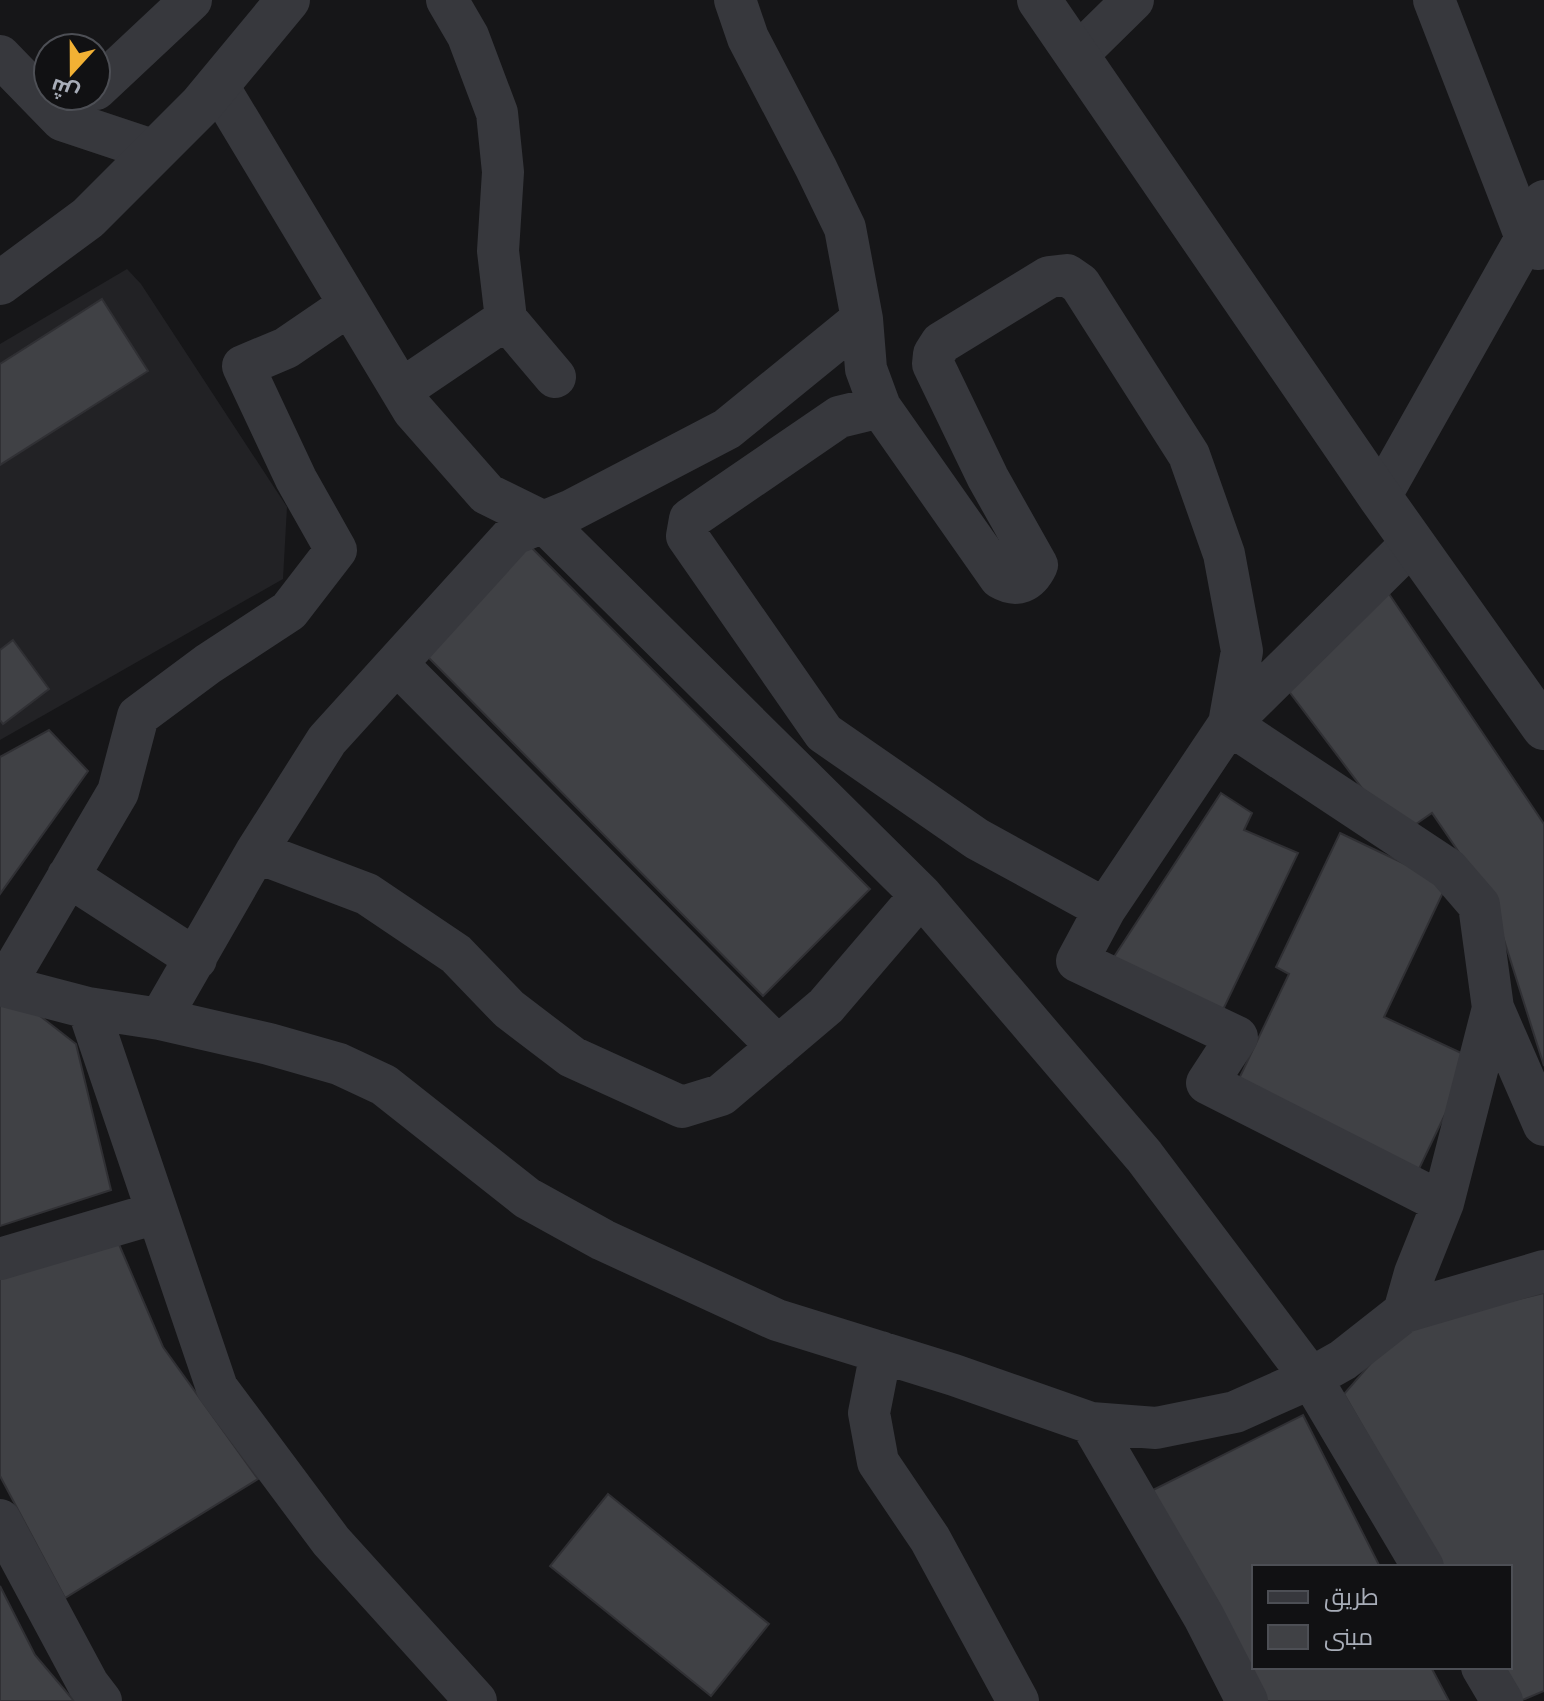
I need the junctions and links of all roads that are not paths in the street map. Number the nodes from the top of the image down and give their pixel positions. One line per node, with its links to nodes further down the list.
1 (191, 0): 10 (street)
2 (288, 0): 12 (street)
3 (447, 0): 19 (street)
4 (735, 0): 20 (street)
5 (1039, 0): 8 (street)
6 (1133, 0): 8 (street)
7 (1434, 0): 16 (street)
8 (1077, 55): 24 (street)
9 (0, 56): 11 (street)
10 (112, 74)
11 (32, 78)
12 (218, 86): 14 (street); 18 (street)
13 (82, 112): 14 (street)
14 (155, 151): 17 (street)
15 (1544, 201): 16 (street)
16 (1535, 246): 24 (street)
17 (0, 283)
18 (349, 305): 22 (street); 31 (street)
19 (506, 319): 21 (street); 22 (street)
20 (862, 319): 23 (street); 25 (street)
21 (555, 377)
22 (401, 390): 25 (street)
23 (880, 407): 28 (street); 33 (street)
24 (1380, 497): 26 (street)
25 (544, 522): 27 (street); 32 (street)
26 (1412, 543): 28 (street); 29 (street)
27 (397, 664): 30 (street); 39 (street)
28 (1229, 724): 33 (street); 37 (street)
29 (1544, 728)
30 (256, 852): 34 (street); 39 (street)
31 (68, 876): 34 (street); 35 (street)
32 (921, 895): 39 (street); 47 (street)
33 (1105, 909): 41 (street)
34 (196, 959): 38 (street)
35 (2, 986): 36 (street)
36 (88, 1008): 38 (street); 42 (street)
37 (1493, 1008): 40 (street); 41 (street)
38 (160, 1019): 46 (street)
39 (778, 1047)
40 (1544, 1125)
41 (1443, 1203): 45 (street)
42 (156, 1213): 43 (street); 53 (street)
43 (0, 1259)
44 (1544, 1271): 45 (street)
45 (1404, 1312): 47 (street)
46 (881, 1352): 48 (street); 54 (street)
47 (1311, 1378): 48 (street); 50 (street)
48 (1091, 1423): 55 (street)
49 (0, 1520): 52 (street)
50 (1422, 1565)
51 (1483, 1669): 56 (street)
52 (101, 1701)
53 (476, 1701)
54 (1018, 1701)
55 (1247, 1701)
56 (1502, 1701)

